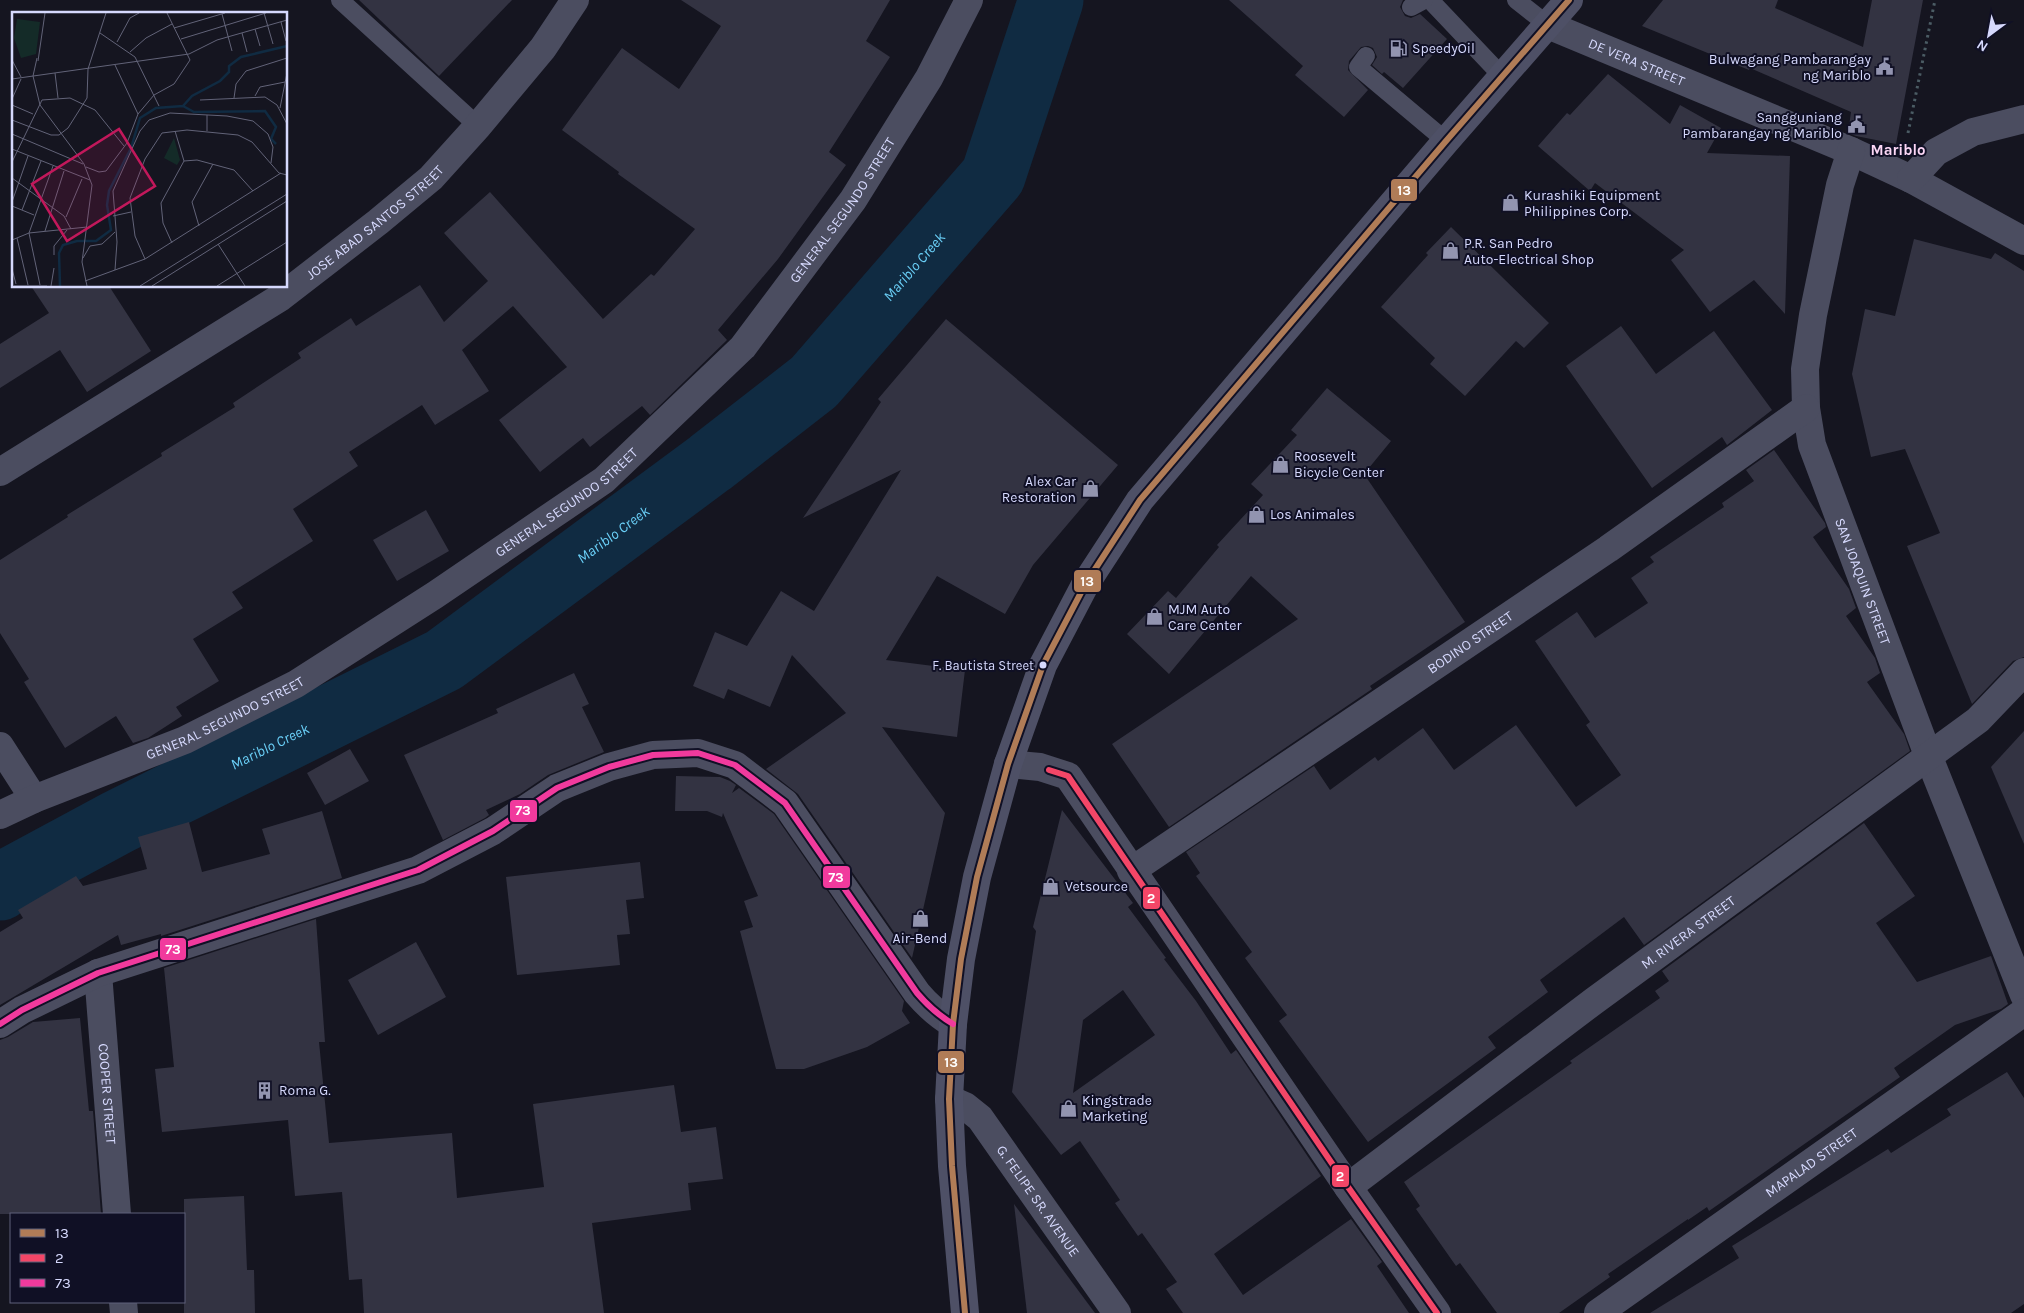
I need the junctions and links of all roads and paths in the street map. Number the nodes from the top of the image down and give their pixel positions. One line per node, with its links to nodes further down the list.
1 (340, 0): 12 (lane)
2 (575, 0): 12 (street, JOSE ABAD SANTOS STREET)
3 (968, 0): 23 (street, GENERAL SEGUNDO STREET)
4 (1430, 0): 10 (lane)
5 (1516, 0): 8 (lane)
6 (1569, 0): 8 (main road)
7 (1935, 0): 15 (path)
8 (1548, 25): 10 (main road); 14 (street, DE VERA STREET)
9 (1366, 56): 13 (lane)
10 (1503, 77): 13 (main road)
11 (2024, 119): 15 (street)
12 (478, 126): 18 (street, JOSE ABAD SANTOS STREET)
13 (1446, 141): 22 (main road)
14 (1851, 152): 15 (street, DE VERA STREET); 17 (street, SAN JOAQUIN STREET)
15 (1905, 176): 16 (street, DE VERA STREET)
16 (2024, 241)
17 (1806, 408): 21 (street, SAN JOAQUIN STREET); 25 (street, BODINO STREET)
18 (0, 472)
19 (2024, 672): 21 (street, M. RIVERA STREET)
20 (0, 746): 23 (street)
21 (1928, 755): 27 (street, SAN JOAQUIN STREET); 32 (street, M. RIVERA STREET)
22 (1008, 764): 25 (street); 30 (main road)
23 (34, 799): 24 (street, GENERAL SEGUNDO STREET)
24 (0, 815)
25 (1132, 871): 32 (street)
26 (98, 973): 29 (street); 30 (street); 33 (street, COOPER STREET)
27 (2024, 996)
28 (2024, 1012): 37 (street, MAPALAD STREET)
29 (0, 1024)
30 (952, 1024): 31 (main road)
31 (949, 1099): 34 (main road); 35 (street, G. FELIPE SR. AVENUE)
32 (1348, 1187): 36 (street)
33 (117, 1213)
34 (965, 1313)
35 (1117, 1313)
36 (1437, 1313)
37 (1598, 1313)

